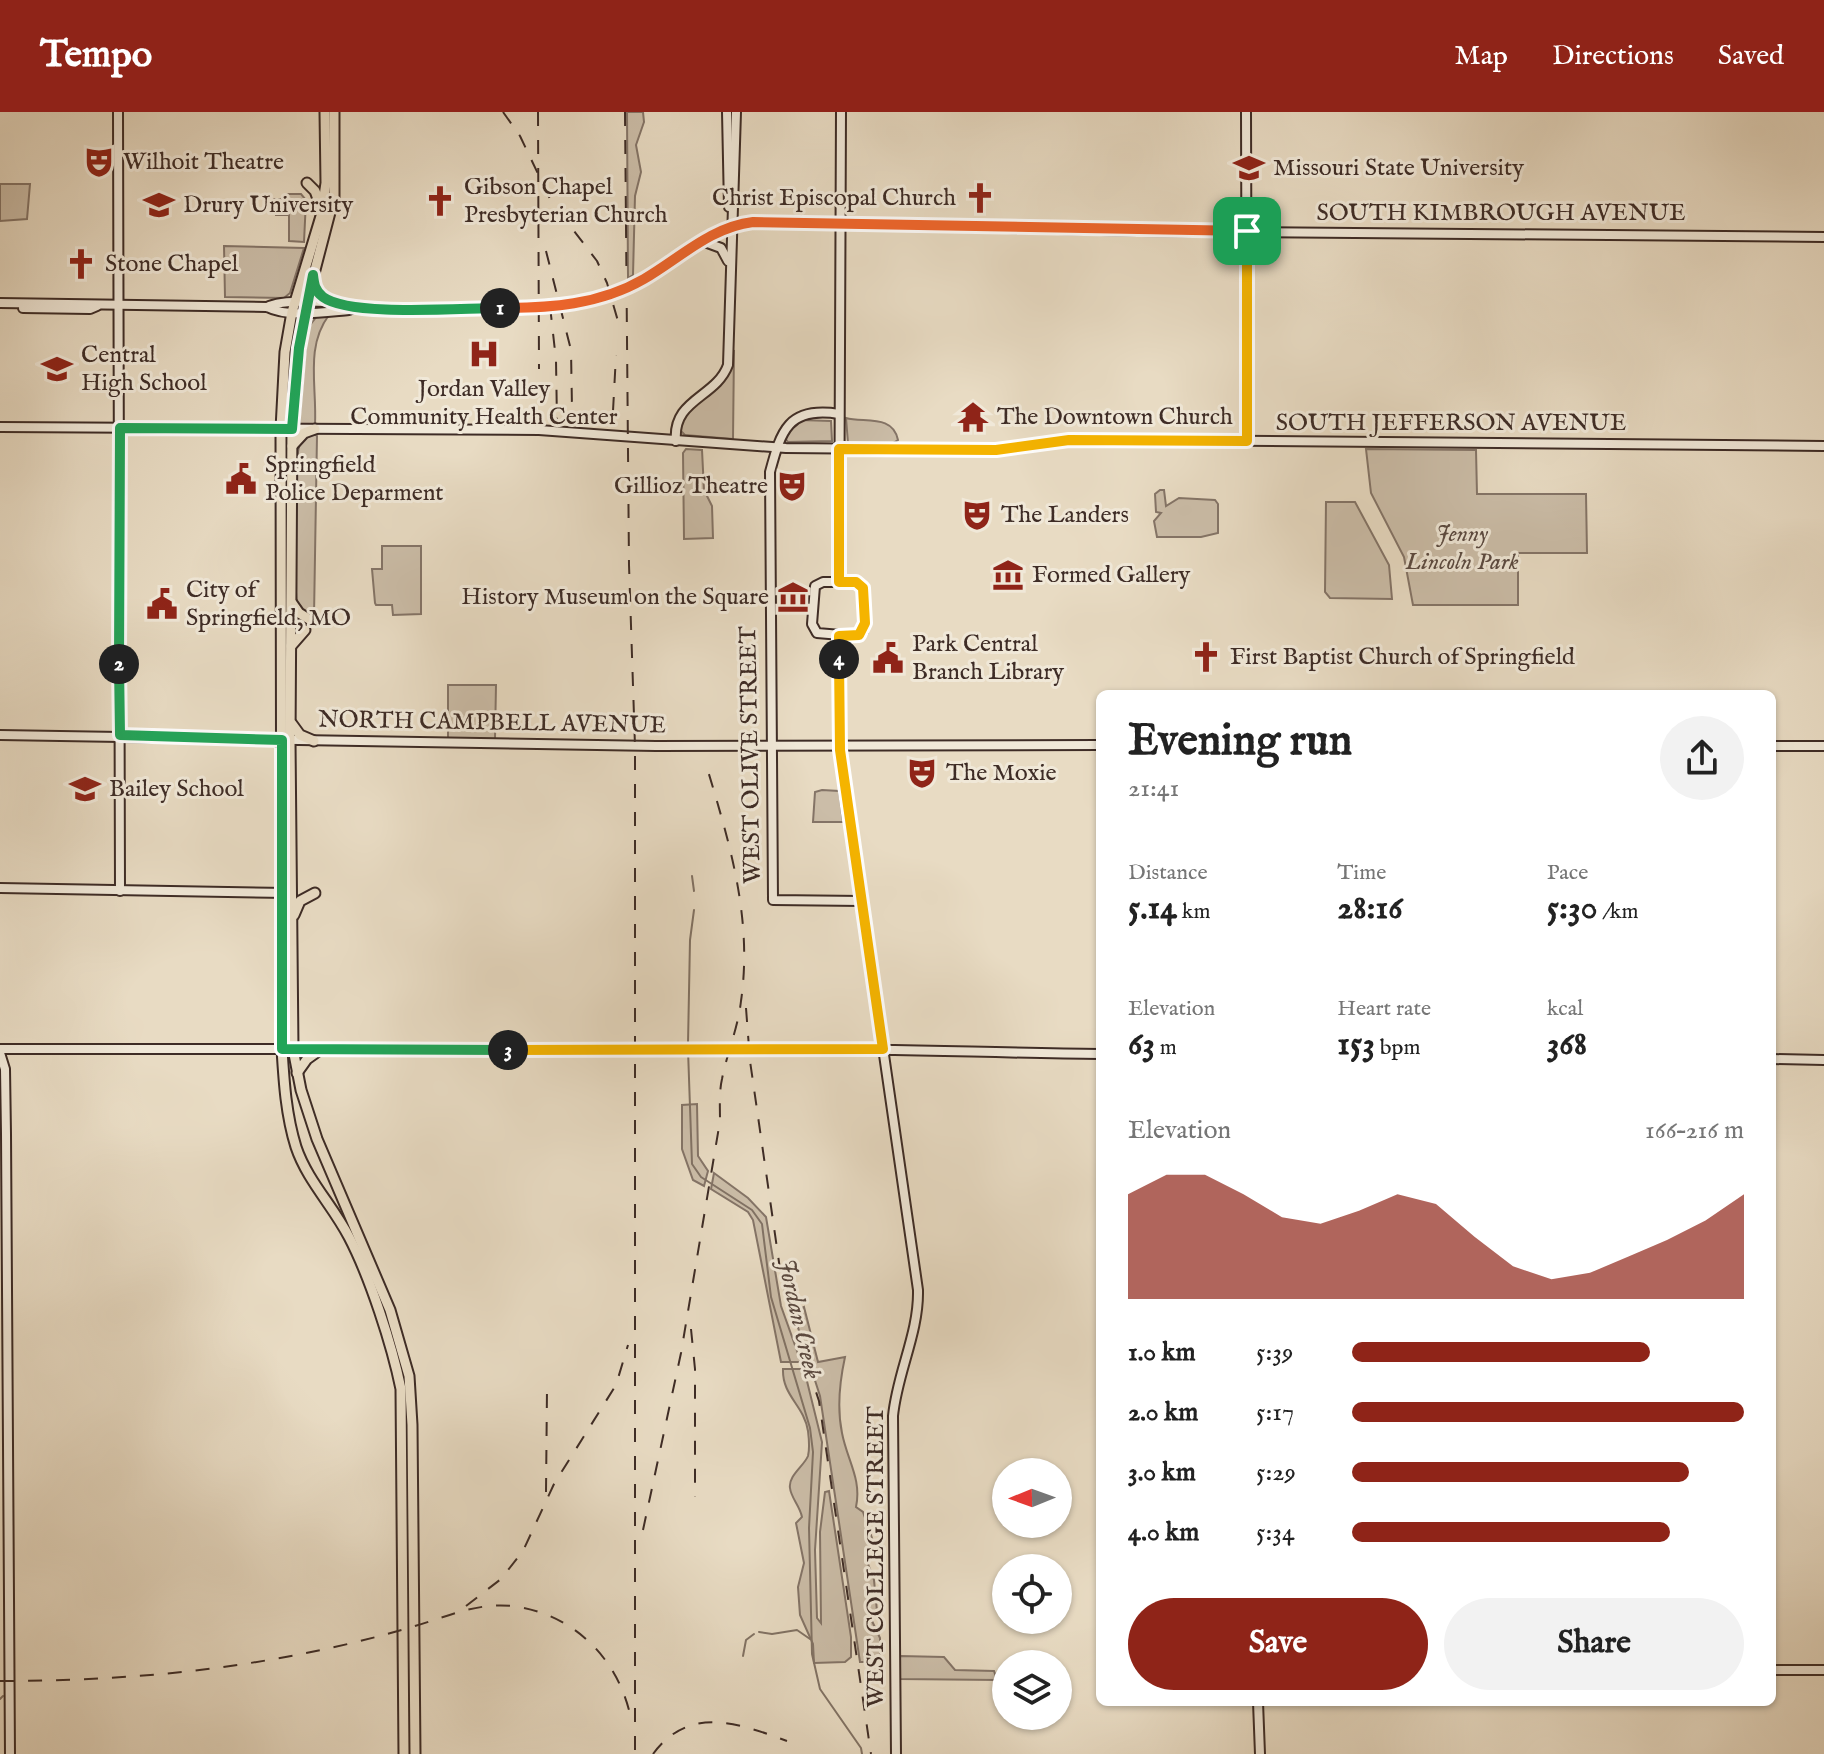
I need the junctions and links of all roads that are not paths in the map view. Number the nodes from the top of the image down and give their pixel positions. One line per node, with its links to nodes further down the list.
1 (118, 112): 19 (main road)
2 (325, 112): 9 (main road)
3 (334, 112): 16 (main road)
4 (727, 112): 11 (main road)
5 (736, 112): 11 (main road)
6 (841, 112): 10 (main road)
7 (1246, 112): 12 (main road)
8 (307, 183): 9 (main road)
9 (321, 216): 20 (main road)
10 (841, 222): 11 (main road, SOUTH KIMBROUGH AVENUE); 12 (main road, SOUTH KIMBROUGH AVENUE); 23 (main road)
11 (731, 226): 14 (main road); 15 (main road)
12 (1247, 231): 13 (main road, SOUTH KIMBROUGH AVENUE); 29 (main road)
13 (1824, 237)
14 (702, 241): 15 (main road); 22 (main road, bridge)
15 (730, 266): 28 (main road)
16 (313, 275): 17 (main road); 21 (main road)
17 (335, 303): 21 (main road); 22 (main road)
18 (0, 305): 19 (main road)
19 (120, 306): 20 (main road); 25 (main road)
20 (294, 307): 21 (main road); 26 (main road)
21 (305, 307): 22 (main road); 26 (main road)
22 (354, 308)
23 (839, 414): 32 (main road); 33 (main road)
24 (0, 427): 25 (main road, SOUTH JEFFERSON AVENUE)
25 (120, 428): 26 (main road, SOUTH JEFFERSON AVENUE); 43 (main road)
26 (287, 429): 27 (main road, SOUTH JEFFERSON AVENUE); 30 (main road); 37 (main road)
27 (315, 429): 28 (main road, SOUTH JEFFERSON AVENUE); 30 (main road)
28 (676, 441): 32 (main road, SOUTH JEFFERSON AVENUE)
29 (1247, 441): 31 (main road, SOUTH JEFFERSON AVENUE); 33 (main road, SOUTH JEFFERSON AVENUE)
30 (292, 446): 35 (main road)
31 (1824, 446)
32 (776, 448): 33 (main road, SOUTH JEFFERSON AVENUE); 48 (main road, WEST OLIVE STREET)
33 (839, 449): 34 (main road)
34 (839, 582): 39 (main road); 39 (main road)
35 (290, 597): 36 (main road); 37 (main road)
36 (312, 621)
37 (286, 622): 40 (main road); 44 (main road)
38 (305, 630): 40 (main road)
39 (839, 636): 46 (main road, WEST COLLEGE STREET)
40 (291, 646): 41 (main road)
41 (290, 719): 44 (main road); 45 (main road)
42 (0, 735): 43 (main road, NORTH CAMPBELL AVENUE)
43 (120, 735): 44 (main road, NORTH CAMPBELL AVENUE); 52 (main road)
44 (286, 741): 45 (main road, NORTH CAMPBELL AVENUE); 53 (main road)
45 (314, 741): 48 (main road, NORTH CAMPBELL AVENUE)
46 (840, 745): 47 (main road, NORTH CAMPBELL AVENUE); 48 (main road, NORTH CAMPBELL AVENUE); 55 (main road, WEST COLLEGE STREET)
47 (1096, 745)
48 (772, 746): 55 (main road, WEST OLIVE STREET)
49 (1776, 746): 50 (main road)
50 (1824, 746)
51 (0, 888): 52 (main road)
52 (120, 891): 53 (main road)
53 (286, 893): 56 (main road); 57 (main road)
54 (315, 893): 56 (main road)
55 (862, 901): 60 (main road, WEST COLLEGE STREET)
56 (291, 930): 58 (main road)
57 (282, 1049): 58 (main road); 61 (main road); 72 (main road)
58 (293, 1049): 59 (main road); 65 (main road)
59 (321, 1049): 60 (main road, bridge); 65 (main road)
60 (883, 1049): 62 (main road); 74 (main road, WEST COLLEGE STREET)
61 (0, 1051): 67 (main road)
62 (1096, 1054)
63 (1776, 1059): 64 (main road)
64 (1824, 1060)
65 (297, 1073): 73 (main road)
66 (0, 1358): 67 (main road)
67 (8, 1367): 71 (main road)
68 (1776, 1670): 69 (main road)
69 (1824, 1670)
70 (1258, 1706): 75 (main road)
71 (10, 1754)
72 (404, 1754)
73 (415, 1754)
74 (896, 1754)
75 (1260, 1754)

